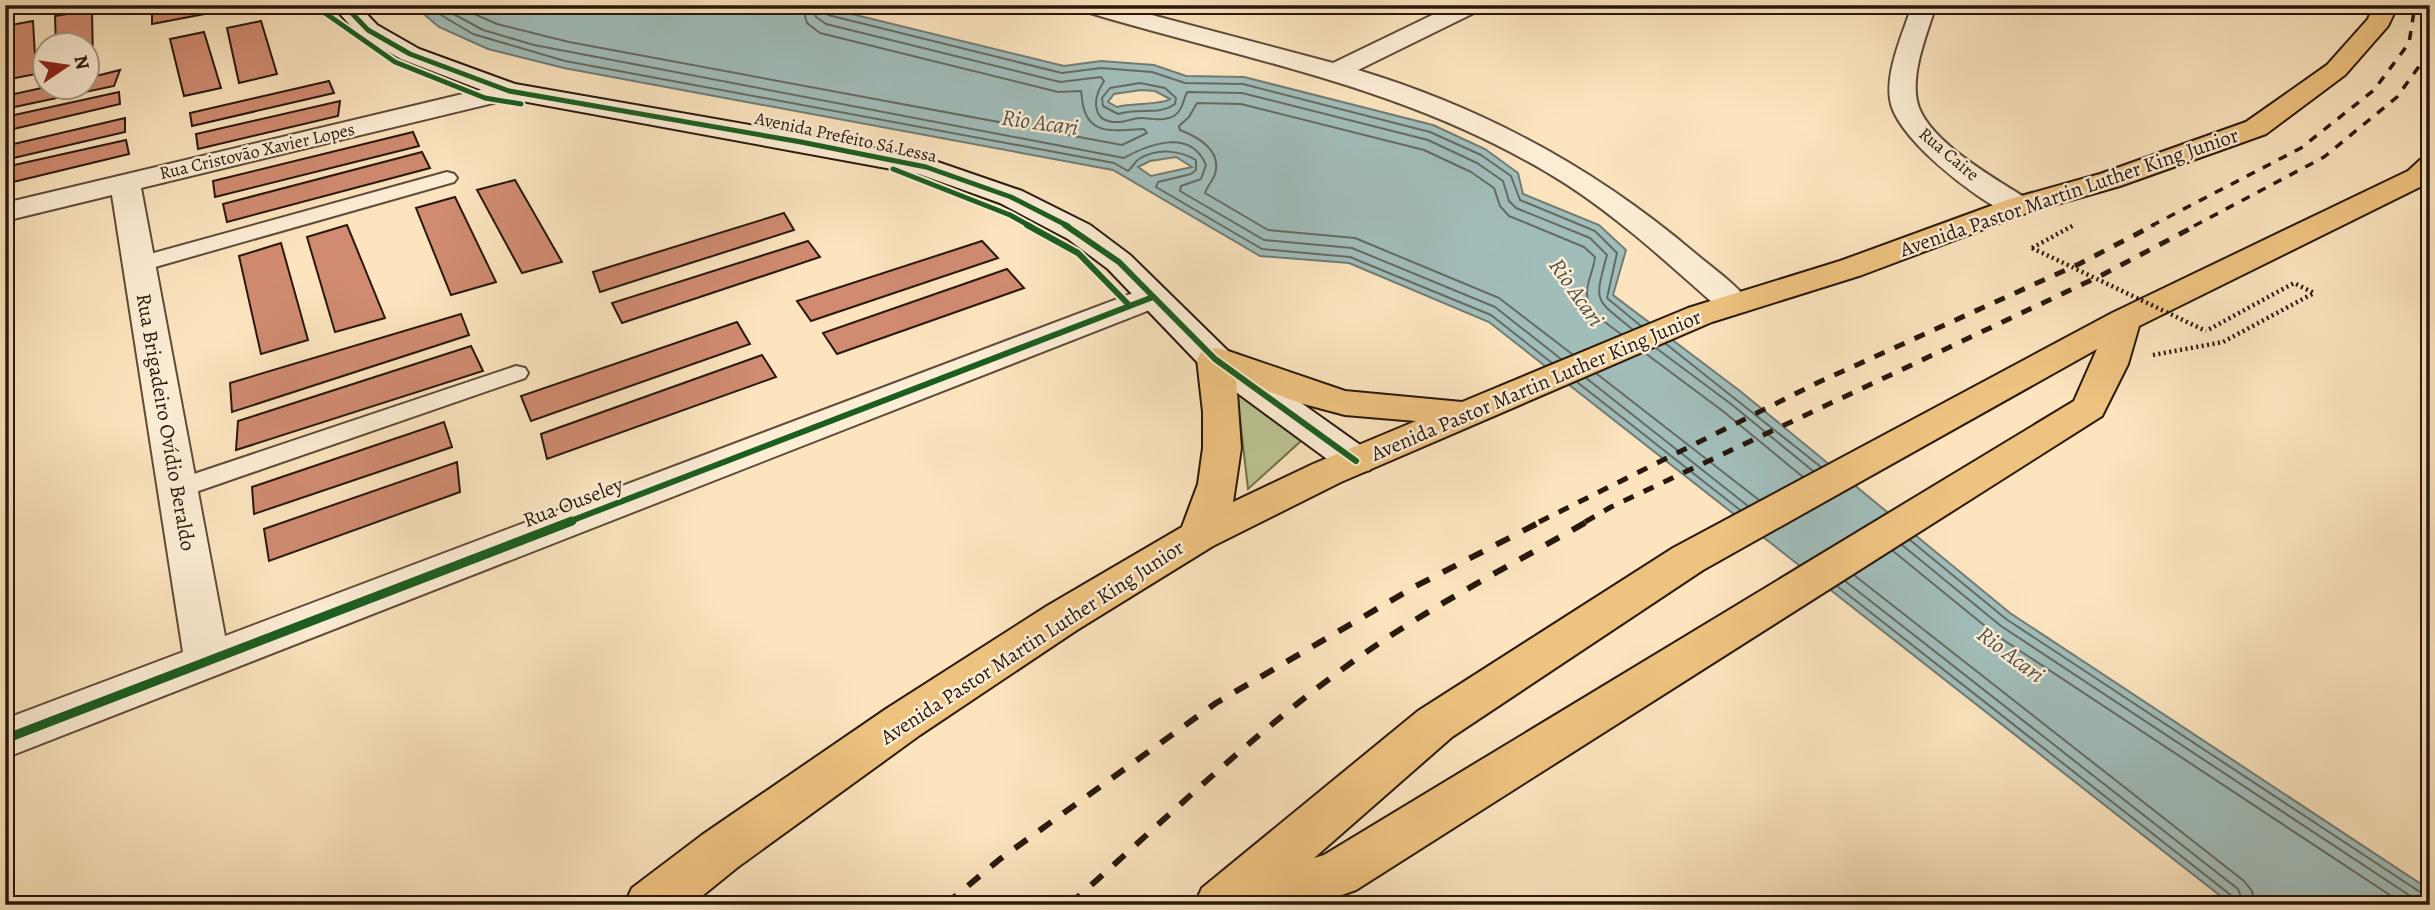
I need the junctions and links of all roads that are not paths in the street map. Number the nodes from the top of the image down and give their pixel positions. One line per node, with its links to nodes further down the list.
1 (344, 5): 7 (street, Avenida Prefeito Sá Lessa)
2 (1088, 5): 6 (street)
3 (1472, 5): 6 (street)
4 (1924, 5): 11 (street, Rua Caire)
5 (2385, 5): 11 (main road, Avenida Pastor Martin Luther King Junior)
6 (1336, 71): 15 (street)
7 (509, 91): 10 (street, Rua Cristovão Xavier Lopes); 14 (street, Avenida Prefeito Sá Lessa)
8 (2430, 166): 16 (main road)
9 (447, 178): 13 (lane)
10 (125, 182): 12 (street, Rua Cristovão Xavier Lopes); 13 (street, Rua Brigadeiro Ovídio Beraldo)
11 (2018, 206): 15 (main road, Avenida Pastor Martin Luther King Junior)
12 (5, 212)
13 (140, 264): 21 (street, Rua Brigadeiro Ovídio Beraldo)
14 (1153, 297): 17 (street, Avenida Prefeito Sá Lessa); 23 (street, Rua Ouseley)
15 (1734, 304): 19 (main road, Avenida Pastor Martin Luther King Junior)
16 (2124, 320): 26 (main road); 27 (main road)
17 (1215, 359): 19 (main road); 20 (street, Avenida Prefeito Sá Lessa); 22 (main road)
18 (516, 373): 21 (lane)
19 (1488, 406): 20 (main road, Avenida Pastor Martin Luther King Junior)
20 (1356, 461): 22 (main road, Avenida Pastor Martin Luther King Junior)
21 (177, 489): 23 (street, Rua Brigadeiro Ovídio Beraldo)
22 (1198, 536): 25 (main road, Avenida Pastor Martin Luther King Junior)
23 (207, 662): 24 (street, Rua Ouseley)
24 (5, 739)
25 (651, 905)
26 (1221, 905)
27 (1232, 905)

